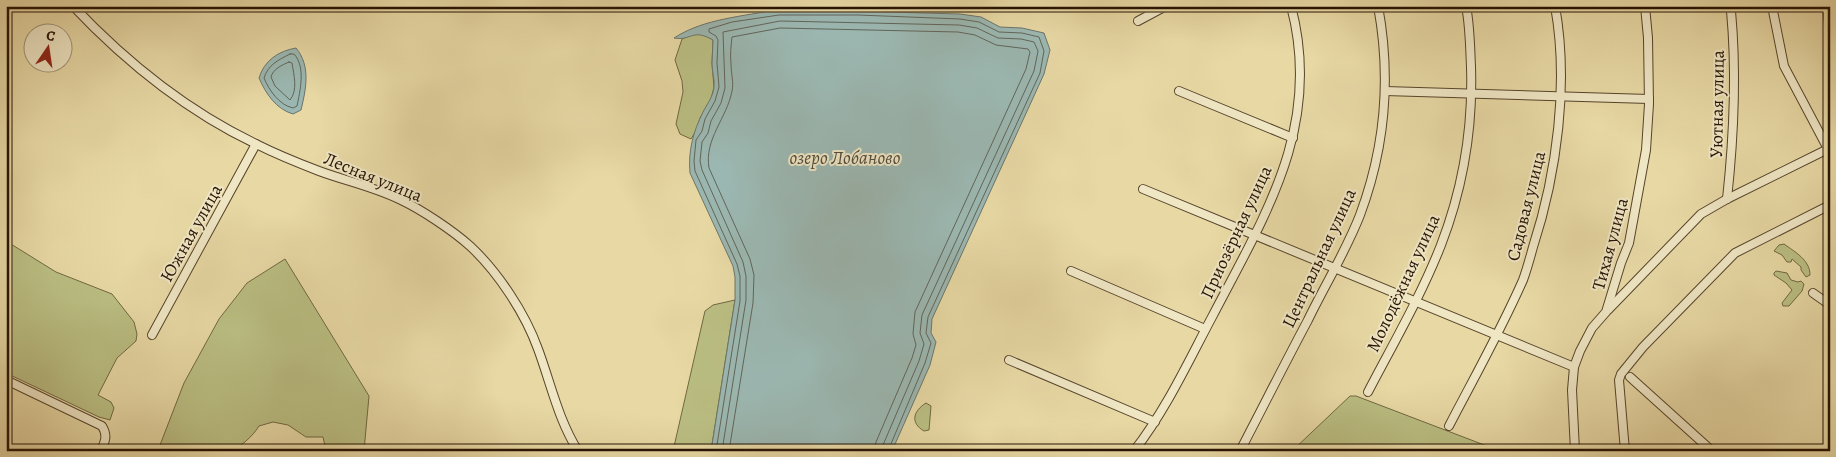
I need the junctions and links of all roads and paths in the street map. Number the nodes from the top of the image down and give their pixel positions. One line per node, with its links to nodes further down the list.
1 (73, 6): 19 (street, Лесная улица)
2 (1166, 6): 11 (street)
3 (1291, 6): 18 (street, Приозёрная улица)
4 (1378, 6): 14 (street, Центральная улица)
5 (1466, 6): 15 (street, Молодёжная улица)
6 (1555, 6): 16 (street, Садовая улица)
7 (1644, 6): 17 (street, Тихая улица)
8 (1772, 6): 20 (street)
9 (1827, 6): 12 (street)
10 (1730, 10): 22 (street, Уютная улица)
11 (1138, 21)
12 (1830, 34)
13 (1179, 91): 18 (street)
14 (1385, 91): 15 (street); 25 (street, Центральная улица)
15 (1472, 93): 16 (street); 28 (street, Молодёжная улица)
16 (1560, 96): 17 (street); 33 (street, Садовая улица)
17 (1649, 99): 30 (street, Тихая улица)
18 (1294, 138): 24 (street, Приозёрная улица)
19 (256, 144): 32 (street, Южная улица); 42 (street, Лесная улица)
20 (1829, 149): 22 (street)
21 (1143, 190): 24 (street)
22 (1727, 199): 30 (street)
23 (1830, 205): 46 (street)
24 (1254, 236): 25 (street); 31 (street, Приозёрная улица)
25 (1334, 268): 28 (street); 44 (street, Центральная улица)
26 (1071, 271): 31 (street)
27 (1813, 293): 29 (street)
28 (1415, 302): 33 (street); 38 (street, Молодёжная улица)
29 (1830, 305)
30 (1606, 312): 35 (street, Тихая улица)
31 (1205, 329): 39 (street, Приозёрная улица)
32 (152, 335)
33 (1496, 335): 35 (street); 40 (street, Садовая улица)
34 (1009, 360): 39 (street)
35 (1574, 367): 45 (street, Тихая улица)
36 (1630, 378): 47 (street)
37 (6, 380): 41 (street)
38 (1368, 392)
39 (1155, 422): 43 (street, Приозёрная улица)
40 (1450, 426)
41 (101, 451)
42 (578, 451)
43 (1134, 451)
44 (1240, 451)
45 (1575, 451)
46 (1625, 451)
47 (1712, 451)

